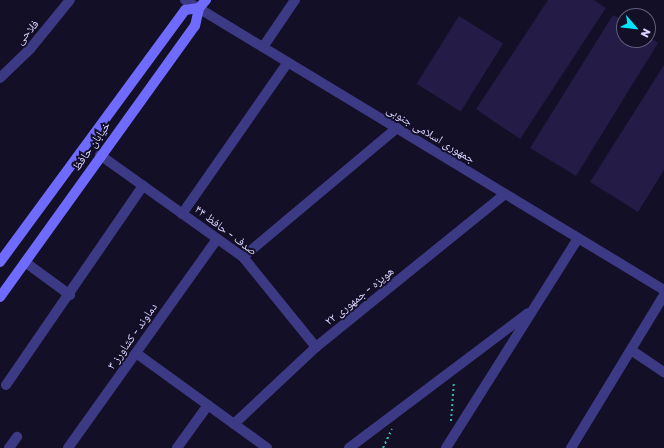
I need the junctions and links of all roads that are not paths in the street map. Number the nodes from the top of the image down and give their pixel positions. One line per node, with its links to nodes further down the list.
1 (70, 0): 8 (street, فلاحی)
2 (185, 0): 5 (street, جمهوری اسلامی جنوبی)
3 (206, 0): 5 (main road, خیابان حافظ)
4 (295, 0): 6 (street)
5 (199, 8): 6 (street, جمهوری اسلامی جنوبی); 10 (main road, خیابان حافظ); 17 (main road, خیابان حافظ)
6 (263, 47): 7 (street, جمهوری اسلامی جنوبی)
7 (288, 62): 9 (street, جمهوری اسلامی جنوبی); 13 (street)
8 (0, 78)
9 (397, 128): 12 (street, جمهوری اسلامی جنوبی); 16 (street)
10 (100, 155): 11 (street, صدف - حافظ ۴۴); 18 (main road, خیابان حافظ)
11 (143, 186): 13 (street, صدف - حافظ ۴۴); 20 (street)
12 (505, 194): 14 (street, جمهوری اسلامی جنوبی); 24 (street, هویزه - جمهوری ۲۲)
13 (182, 214): 15 (street, صدف - حافظ ۴۴)
14 (578, 238): 19 (street, جمهوری اسلامی جنوبی); 23 (street)
15 (217, 239): 16 (street, صدف - حافظ ۴۴); 26 (street, دماوند - کشاورز ۳)
16 (244, 257): 24 (street, صدف - حافظ ۴۴)
17 (0, 262)
18 (25, 262): 20 (street); 22 (main road, خیابان حافظ)
19 (664, 290)
20 (70, 295): 28 (street)
21 (664, 296): 25 (street)
22 (0, 297)
23 (533, 309): 36 (street); 37 (street)
24 (316, 347): 30 (street, هویزه - جمهوری ۲۲)
25 (631, 350): 27 (street); 38 (street)
26 (136, 353): 29 (street); 33 (street, دماوند - کشاورز ۳)
27 (664, 372)
28 (6, 385)
29 (208, 405): 30 (street); 34 (street)
30 (234, 424): 35 (street)
31 (17, 437): 32 (street)
32 (9, 448)
33 (68, 448)
34 (177, 448)
35 (266, 448)
36 (349, 448)
37 (446, 448)
38 (571, 448)

